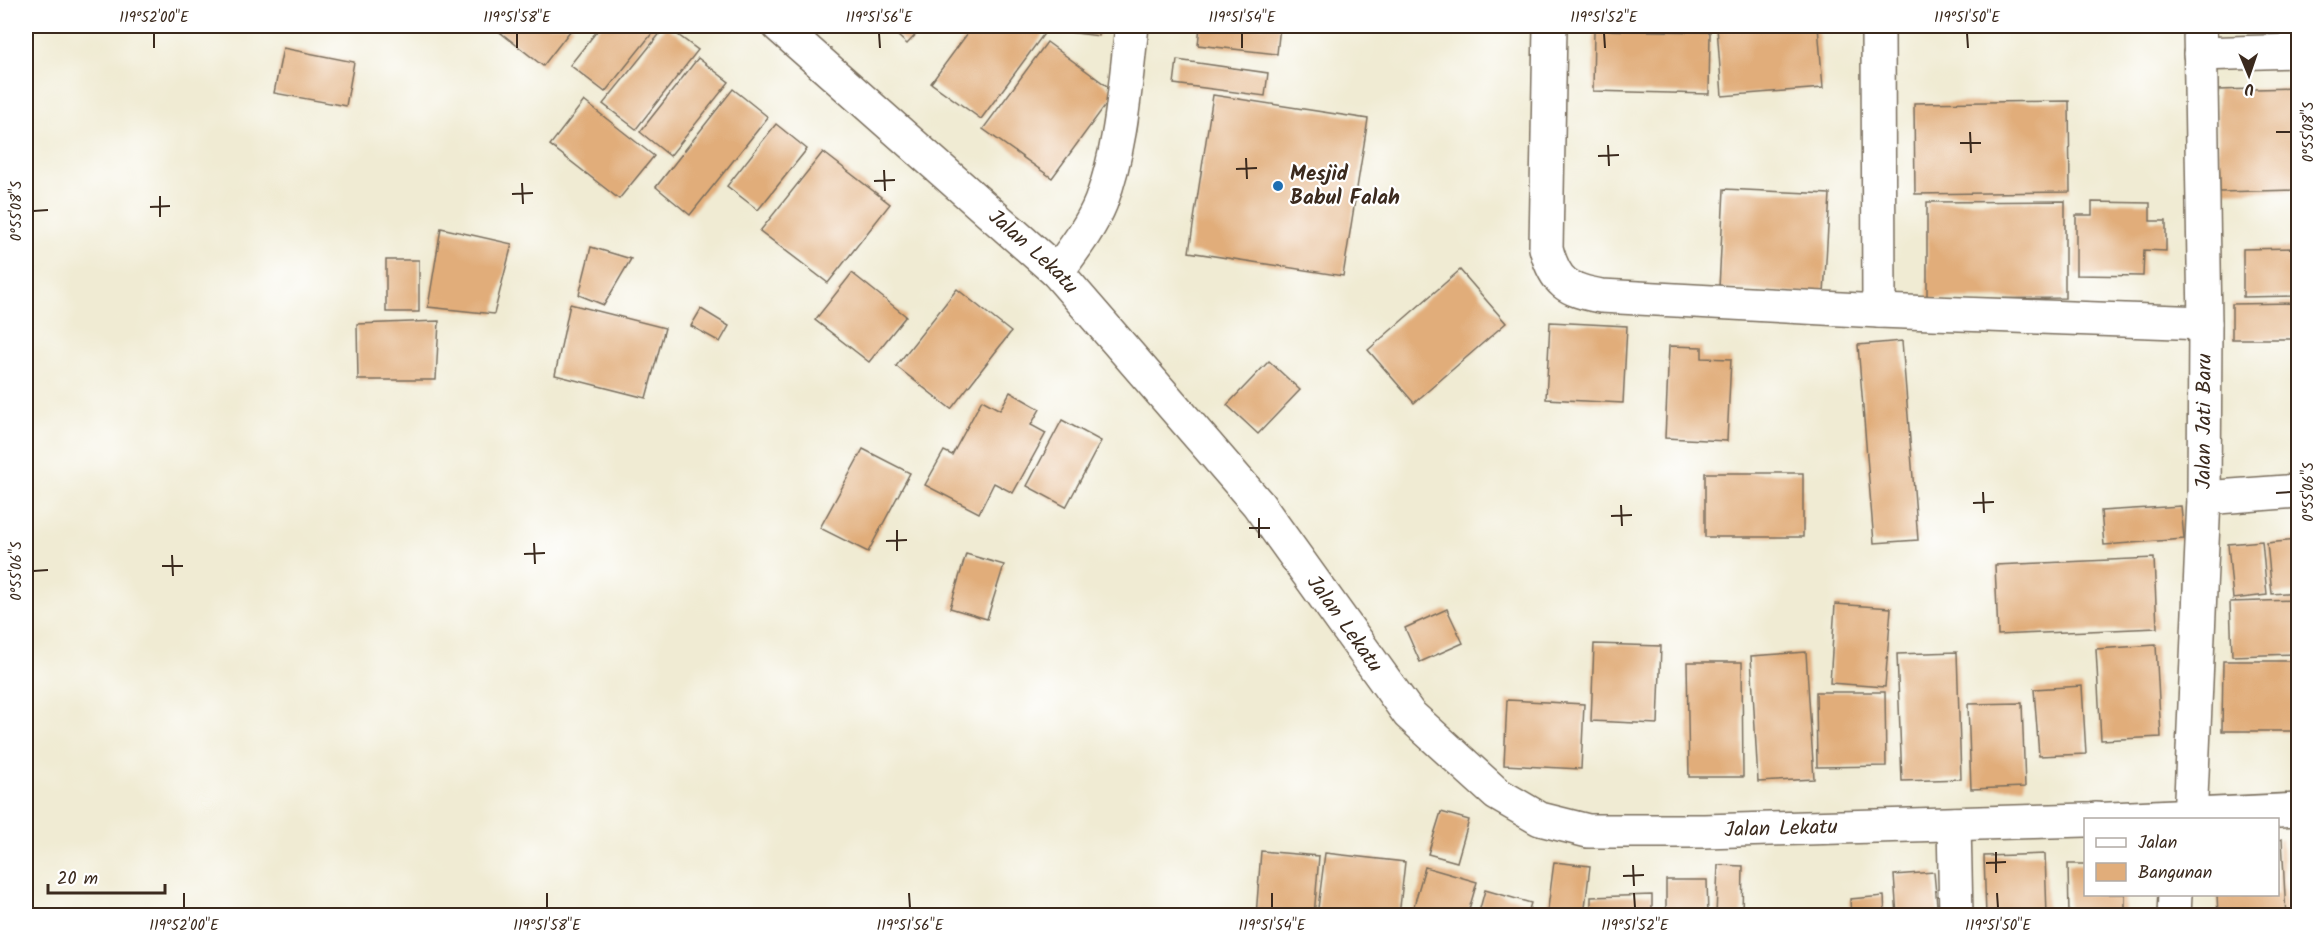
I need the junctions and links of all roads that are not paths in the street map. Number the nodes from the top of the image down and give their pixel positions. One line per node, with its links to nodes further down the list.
1 (779, 26): 7 (street, Jalan Lekatu)
2 (1132, 26): 7 (street)
3 (1550, 26): 8 (street)
4 (1878, 26): 8 (street)
5 (2200, 40): 6 (street); 9 (street, Jalan Jati Baru)
6 (2298, 51)
7 (1057, 272): 15 (street, Jalan Lekatu)
8 (1879, 311): 9 (street)
9 (2205, 323): 11 (street, Jalan Jati Baru)
10 (2298, 491): 11 (street)
11 (2204, 498): 13 (street, Jalan Jati Baru)
12 (2298, 810): 13 (street)
13 (2190, 818)
14 (2084, 820): 15 (street, Jalan Lekatu)
15 (1954, 824): 16 (street)
16 (1956, 915)

